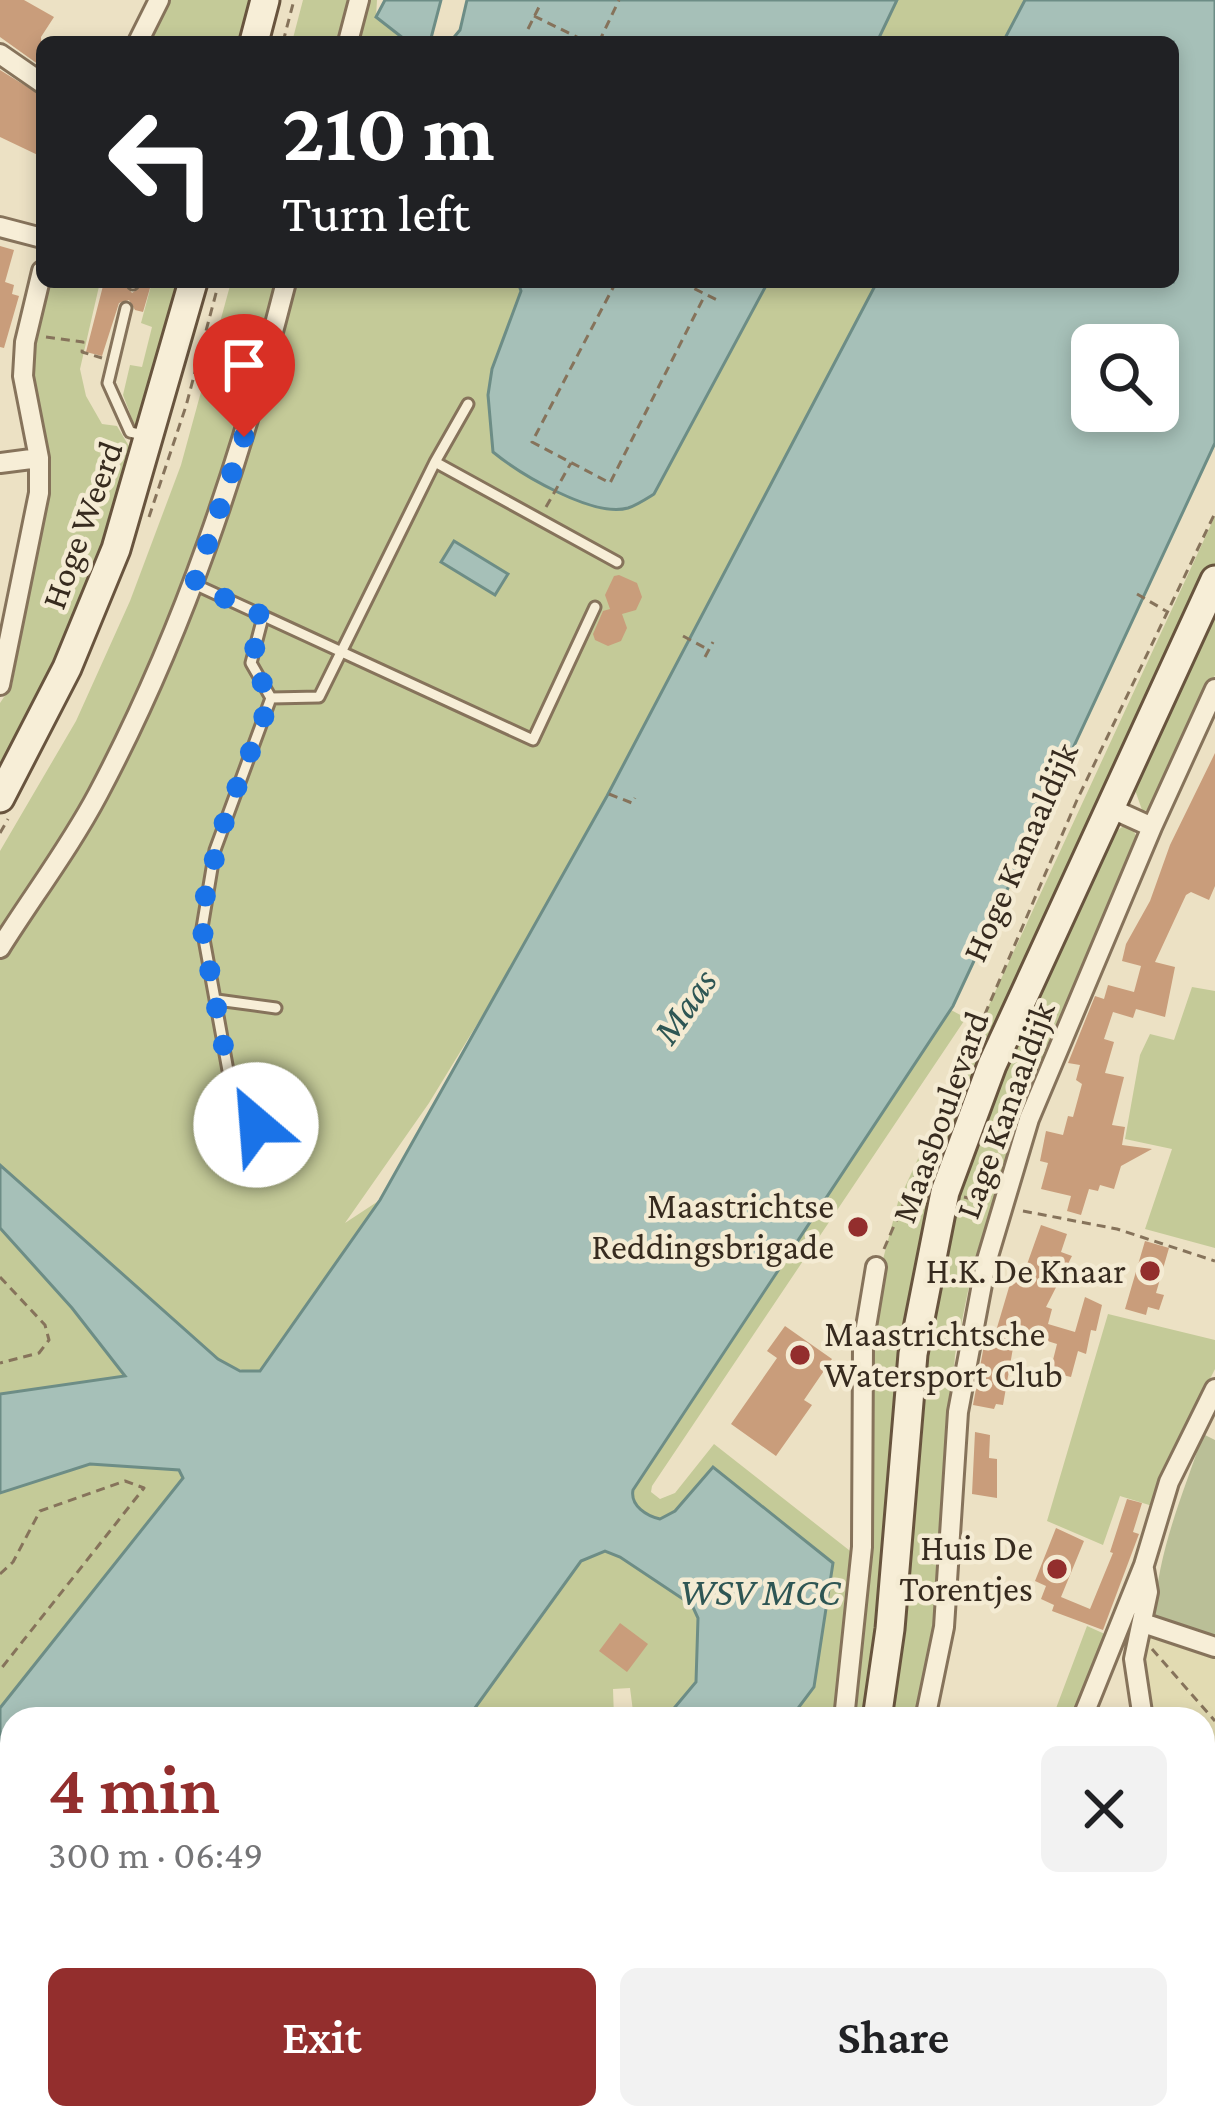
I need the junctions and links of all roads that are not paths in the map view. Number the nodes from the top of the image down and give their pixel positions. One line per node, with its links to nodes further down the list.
1 (158, 0): 5 (street)
2 (265, 0): 6 (street)
3 (358, 0): 4 (street)
4 (354, 35)
5 (141, 36)
6 (256, 36)
7 (0, 54): 8 (street)
8 (36, 79)
9 (0, 227): 10 (street)
10 (36, 236)
11 (38, 288): 17 (street)
12 (191, 288): 16 (street, Hoge Weerd)
13 (284, 288): 22 (street)
14 (126, 308): 16 (lane)
15 (468, 404): 18 (lane)
16 (151, 437): 29 (street, Hoge Weerd)
17 (39, 458): 19 (street); 26 (street)
18 (435, 462): 20 (lane); 25 (lane)
19 (0, 464)
20 (617, 562)
21 (1215, 580): 30 (street, Maasboulevard)
22 (194, 584): 24 (lane); 32 (street)
23 (595, 607): 25 (lane)
24 (263, 616): 25 (lane); 28 (lane)
25 (342, 652): 28 (lane)
26 (0, 685)
27 (1215, 689): 31 (street, Lage Kanaaldijk)
28 (271, 698): 33 (lane)
29 (3, 790)
30 (1110, 808): 31 (street); 42 (street, Maasboulevard)
31 (1152, 827): 43 (street, Lage Kanaaldijk)
32 (0, 948)
33 (217, 1000): 34 (lane); 35 (lane)
34 (276, 1008)
35 (256, 1125)
36 (876, 1267): 41 (street)
37 (1215, 1389): 38 (street)
38 (1144, 1564): 39 (street); 44 (street)
39 (1141, 1629): 40 (street); 45 (street)
40 (1215, 1647)
41 (845, 1707)
42 (879, 1707)
43 (928, 1707)
44 (1087, 1707)
45 (1141, 1707)

